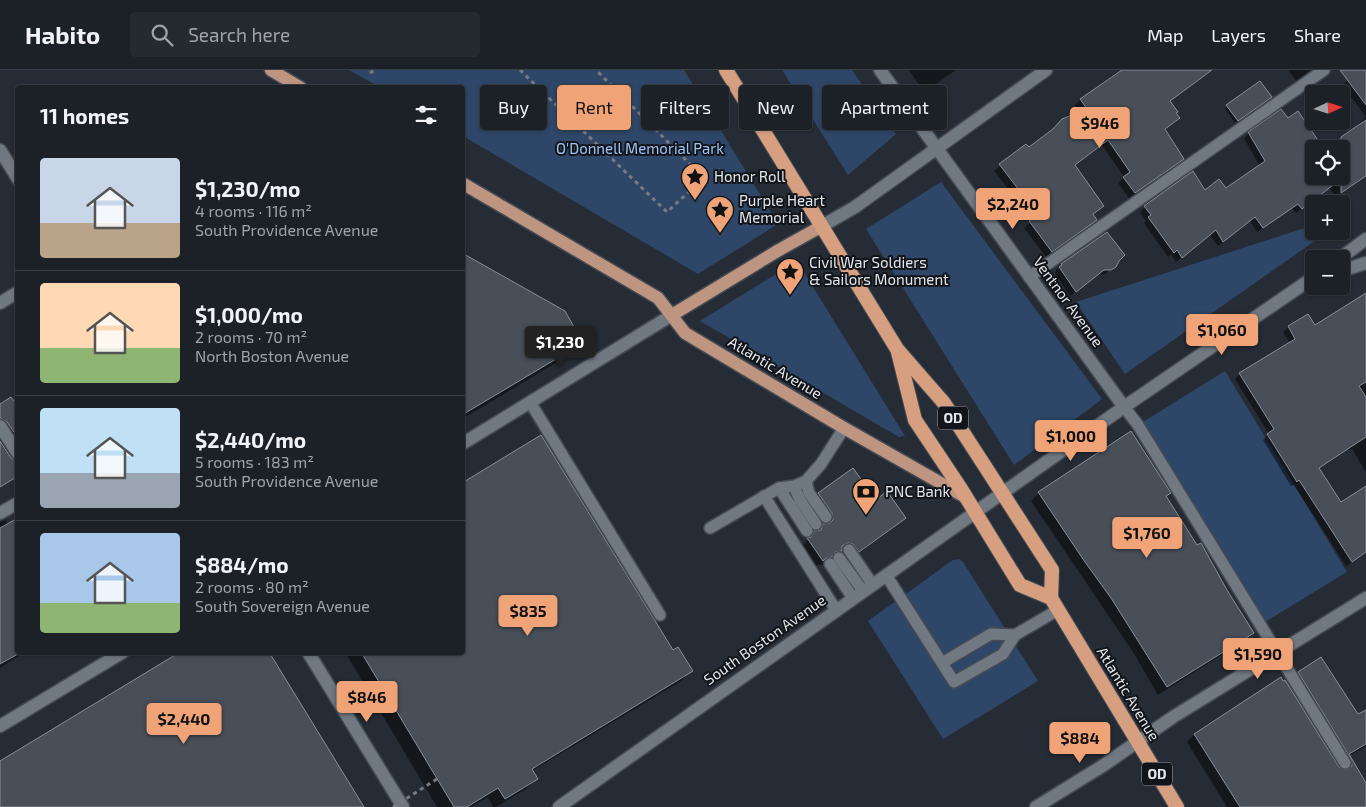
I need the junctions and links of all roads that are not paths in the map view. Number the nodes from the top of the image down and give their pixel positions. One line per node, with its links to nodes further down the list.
1 (271, 70): 6 (main road)
2 (726, 70): 11 (highway, OD)
3 (880, 70): 7 (street, Ventnor Avenue)
4 (1046, 70): 7 (street)
5 (1324, 70): 16 (lane)
6 (296, 85)
7 (937, 149): 11 (street); 16 (street, Ventnor Avenue)
8 (0, 150): 9 (street)
9 (15, 173)
10 (465, 185): 20 (main road, Atlantic Avenue)
11 (822, 226): 20 (main road); 21 (highway, OD)
12 (1366, 239): 13 (street)
13 (1350, 251)
14 (1366, 264): 15 (street)
15 (1350, 269)
16 (1030, 277): 23 (street, Ventnor Avenue)
17 (1305, 284): 23 (street, South Boston Avenue)
18 (15, 294): 19 (street)
19 (0, 303)
20 (672, 315): 22 (street); 25 (main road, Atlantic Avenue)
21 (897, 349): 32 (highway, OD); 33 (highway, OD)
22 (530, 402): 26 (street); 46 (lane)
23 (1124, 407): 32 (street, South Boston Avenue); 48 (lane)
24 (0, 426): 27 (street)
25 (844, 428): 28 (lane); 33 (main road, Atlantic Avenue)
26 (465, 442)
27 (15, 449)
28 (806, 481): 29 (lane); 37 (lane)
29 (794, 486): 30 (lane); 30 (lane)
30 (779, 488): 31 (lane)
31 (764, 496): 38 (lane); 45 (lane)
32 (997, 497): 35 (street, South Boston Avenue); 44 (highway, OD)
33 (967, 498): 35 (highway)
34 (15, 505): 36 (street)
35 (975, 512): 41 (street, South Boston Avenue); 44 (highway)
36 (0, 513)
37 (826, 517)
38 (710, 528)
39 (849, 550): 42 (lane)
40 (834, 561): 42 (lane)
41 (886, 575): 42 (street, South Boston Avenue); 51 (lane)
42 (863, 591): 45 (street, South Boston Avenue)
43 (1366, 598): 48 (street)
44 (1055, 604): 47 (lane); 53 (highway, Atlantic Avenue / OD)
45 (836, 610): 56 (street, South Boston Avenue)
46 (660, 615)
47 (1015, 635): 51 (lane); 51 (lane)
48 (1276, 652): 53 (street); 54 (lane)
49 (118, 655): 52 (street)
50 (310, 655): 55 (street)
51 (942, 663)
52 (0, 726)
53 (1137, 741): 57 (street); 58 (highway, Atlantic Avenue / OD)
54 (1345, 763)
55 (403, 807)
56 (558, 807)
57 (1036, 807)
58 (1177, 807)

